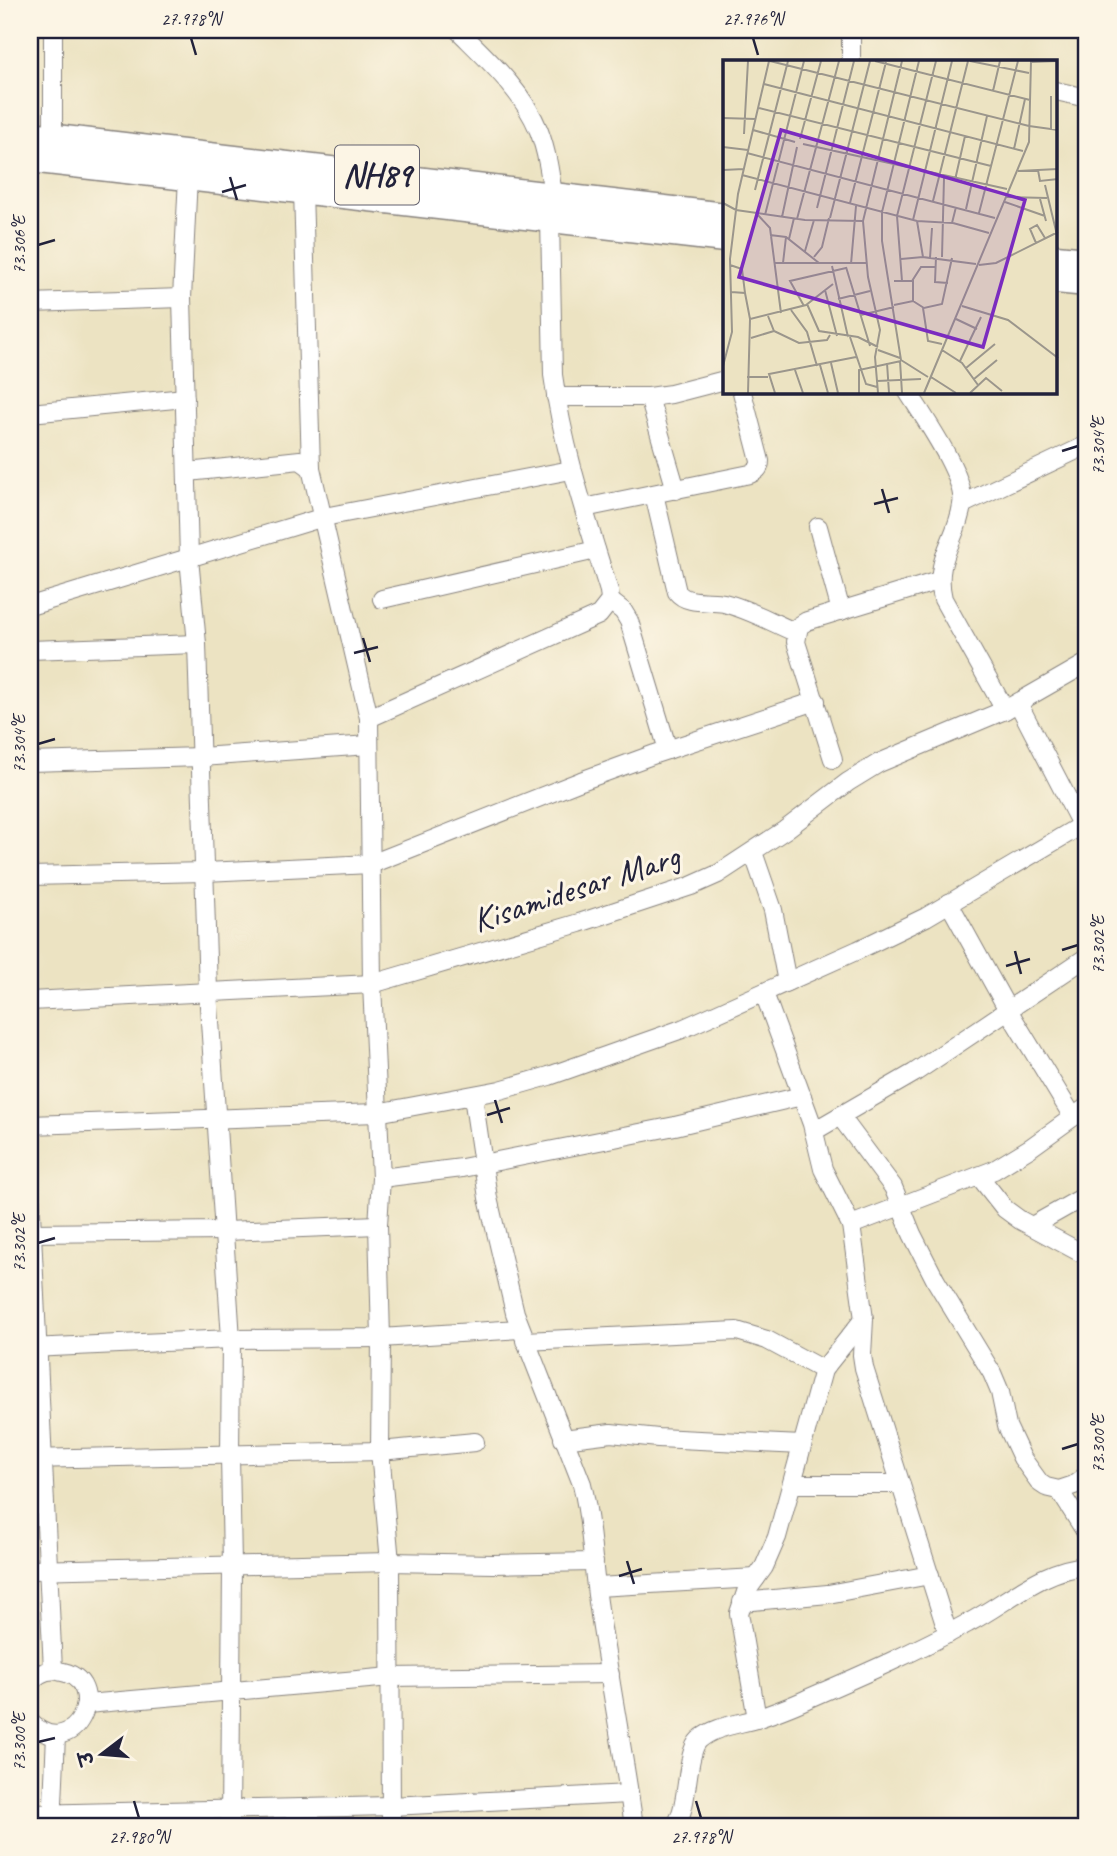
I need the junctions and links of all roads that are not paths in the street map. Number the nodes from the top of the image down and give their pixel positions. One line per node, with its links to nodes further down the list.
1 (53, 30): 7 (street)
2 (458, 30): 11 (street)
3 (851, 30): 4 (street)
4 (851, 60)
5 (1058, 91): 6 (street)
6 (1087, 98)
7 (41, 136): 11 (main road, NH89)
8 (30, 159): 9 (main road, NH89)
9 (188, 177): 10 (main road, NH89); 18 (street)
10 (303, 190): 11 (main road, NH89); 28 (street)
11 (552, 206): 12 (main road, NH89); 13 (main road, NH89); 23 (street)
12 (723, 216)
13 (723, 239)
14 (1058, 258): 15 (main road)
15 (1087, 261)
16 (1058, 280): 17 (main road)
17 (1087, 284)
18 (182, 298): 19 (street); 25 (street)
19 (30, 303)
20 (723, 381): 24 (street)
21 (743, 394): 31 (street)
22 (909, 394): 33 (street)
23 (556, 397): 24 (street); 29 (street)
24 (649, 397): 31 (street)
25 (186, 398): 26 (street); 30 (street)
26 (30, 413)
27 (1087, 445): 33 (street)
28 (311, 468): 30 (street); 35 (street)
29 (571, 470): 34 (street); 35 (street)
30 (188, 472): 38 (street)
31 (676, 489): 32 (street)
32 (654, 494): 34 (street); 44 (street)
33 (963, 504): 39 (street)
34 (584, 508): 37 (street)
35 (324, 517): 38 (street); 50 (street)
36 (818, 527): 43 (street)
37 (596, 550): 40 (street); 41 (street)
38 (189, 558): 42 (street); 45 (street)
39 (938, 582): 43 (street); 49 (street)
40 (382, 599)
41 (610, 601): 50 (street); 52 (street)
42 (30, 606)
43 (841, 611): 44 (street)
44 (797, 633): 48 (street)
45 (197, 644): 46 (street); 53 (street)
46 (30, 650)
47 (1087, 663): 49 (street, Kisamidesar Marg)
48 (816, 701): 52 (street); 54 (street)
49 (1011, 706): 56 (street); 57 (street, Kisamidesar Marg)
50 (369, 718): 51 (street)
51 (369, 746): 53 (street); 58 (street)
52 (668, 750): 58 (street)
53 (201, 757): 55 (street); 59 (street)
54 (833, 759)
55 (30, 762)
56 (1085, 828): 61 (street)
57 (753, 852): 63 (street); 64 (street, Kisamidesar Marg)
58 (371, 864): 59 (street); 64 (street)
59 (205, 872): 60 (street); 65 (street)
60 (30, 876)
61 (949, 903): 63 (street); 68 (street)
62 (1087, 957): 68 (street)
63 (787, 982): 66 (street)
64 (372, 984): 65 (street, Kisamidesar Marg); 72 (street)
65 (208, 991): 67 (street, Kisamidesar Marg); 74 (street)
66 (764, 993): 69 (street); 70 (street)
67 (30, 1001)
68 (1008, 1010): 71 (street); 73 (street)
69 (473, 1096): 72 (street); 77 (street)
70 (802, 1096): 76 (street); 77 (street)
71 (1080, 1112): 78 (street)
72 (377, 1113): 74 (street); 79 (street)
73 (839, 1116): 76 (street); 82 (street)
74 (215, 1118): 75 (street); 86 (street)
75 (30, 1125)
76 (814, 1131): 84 (street)
77 (482, 1164): 79 (street); 90 (street)
78 (979, 1176): 82 (street); 85 (street)
79 (381, 1178): 83 (street)
80 (30, 1192): 87 (street)
81 (1087, 1195): 85 (street)
82 (901, 1204): 84 (street); 104 (street)
83 (378, 1225): 86 (street); 91 (street)
84 (851, 1225): 89 (street)
85 (1032, 1226): 88 (street)
86 (225, 1231): 87 (street); 92 (street)
87 (31, 1233): 93 (street)
88 (1087, 1256)
89 (864, 1319): 94 (street); 103 (street)
90 (523, 1335): 91 (street); 94 (street); 95 (street)
91 (381, 1338): 92 (street); 98 (street)
92 (231, 1339): 93 (street); 99 (street)
93 (33, 1348): 100 (street)
94 (823, 1370): 97 (street)
95 (563, 1439): 97 (street); 107 (street)
96 (475, 1442): 98 (street)
97 (802, 1445): 102 (street)
98 (380, 1451): 99 (street); 106 (street)
99 (230, 1455): 100 (street); 108 (street)
100 (36, 1459): 110 (street)
101 (1087, 1475): 104 (street)
102 (792, 1484): 103 (street); 113 (street)
103 (901, 1484): 112 (street)
104 (1059, 1490): 105 (street)
105 (1087, 1534)
106 (390, 1562): 107 (street); 108 (street); 119 (street)
107 (594, 1562): 114 (street)
108 (232, 1564): 110 (street); 121 (street)
109 (1087, 1566): 116 (street)
110 (48, 1569): 111 (street); 117 (street)
111 (30, 1570)
112 (930, 1575): 115 (street); 116 (street)
113 (756, 1578): 114 (street); 115 (street)
114 (597, 1587): 118 (street)
115 (742, 1602): 123 (street)
116 (948, 1633): 123 (street)
117 (53, 1670): 120 (street); 122 (street)
118 (610, 1674): 119 (street); 126 (street)
119 (391, 1677): 121 (street); 127 (street)
120 (30, 1683)
121 (230, 1690): 122 (street); 129 (street)
122 (87, 1704): 125 (street)
123 (757, 1718): 133 (street)
124 (30, 1722): 125 (street)
125 (56, 1735): 130 (street)
126 (629, 1794): 127 (street); 132 (street)
127 (391, 1806): 129 (street); 131 (street)
128 (30, 1814): 130 (street)
129 (230, 1818): 130 (street)
130 (52, 1820)
131 (391, 1826)
132 (634, 1826)
133 (675, 1826)

